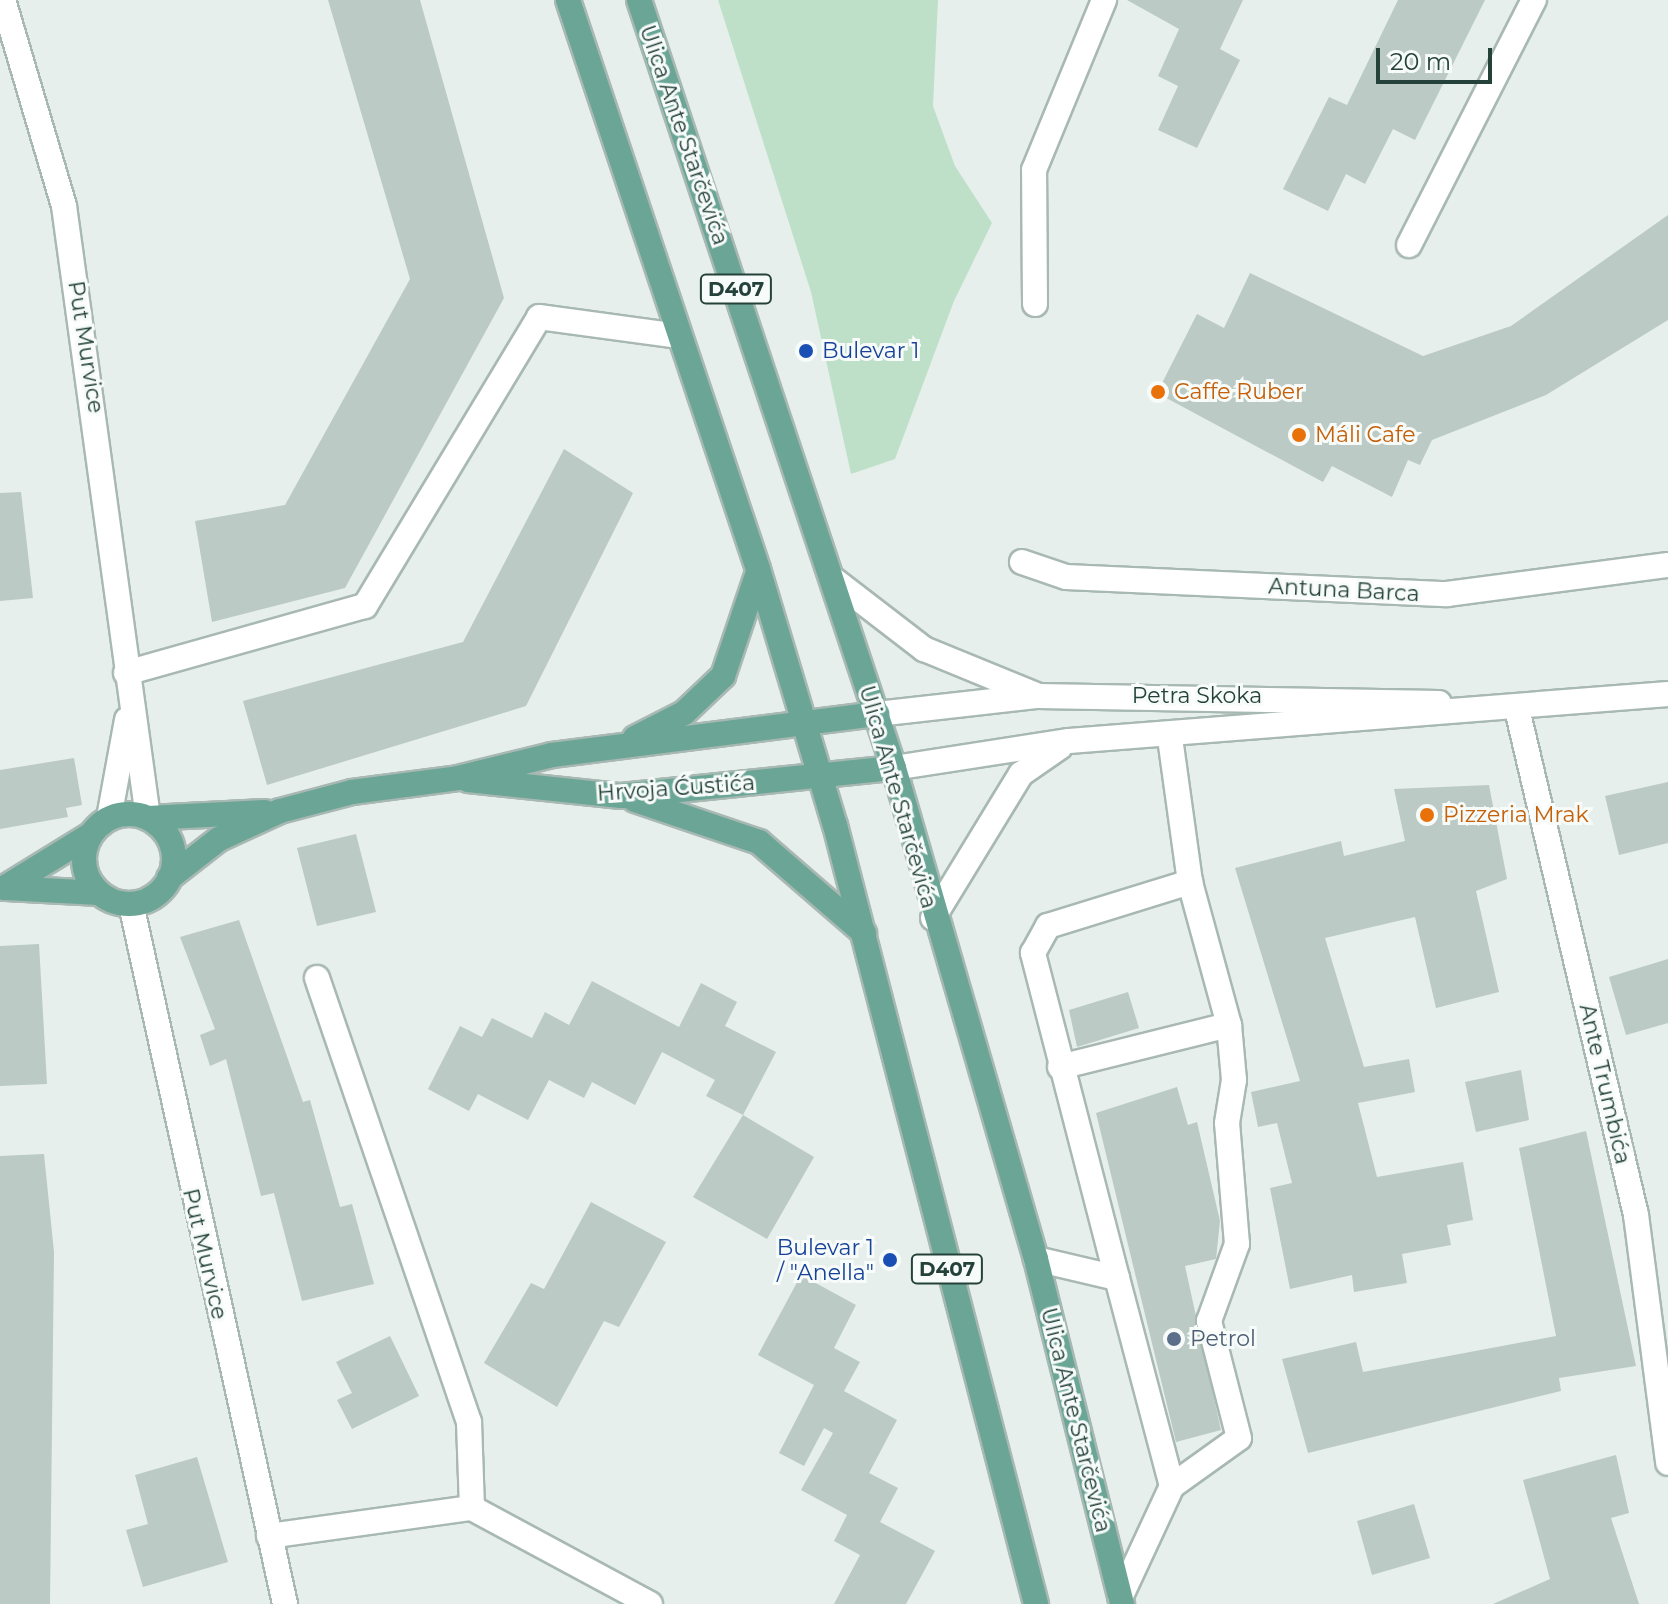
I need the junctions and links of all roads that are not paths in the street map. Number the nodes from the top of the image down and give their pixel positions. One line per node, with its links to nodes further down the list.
1 (3, 0): 13 (street, Put Murvice)
2 (568, 0): 8 (main road, D407)
3 (639, 0): 12 (main road, Ulica Ante Starčevića / D407)
4 (1104, 0): 7 (street)
5 (1534, 0): 6 (street)
6 (1409, 245)
7 (1035, 304)
8 (680, 336): 11 (main road, D407); 13 (street)
9 (1022, 562): 10 (street, Antuna Barca)
10 (1668, 565)
11 (758, 569): 19 (main road, D407); 22 (main road)
12 (833, 579): 15 (street); 18 (main road, Ulica Ante Starčevića / D407)
13 (126, 673): 16 (street, Put Murvice)
14 (1668, 694): 17 (street, Petra Skoka)
15 (1038, 696): 17 (street, Petra Skoka); 18 (street, Petra Skoka)
16 (130, 702): 28 (street, Put Murvice); 29 (street, Put Murvice)
17 (1517, 709): 20 (street, Petra Skoka); 43 (street, Ante Trumbića)
18 (877, 714): 19 (main road, Hrvoja Ćustića); 23 (main road, Ulica Ante Starčevića / D407)
19 (804, 725): 22 (main road, Hrvoja Ćustića); 25 (main road, D407)
20 (1170, 737): 21 (street, Petra Skoka); 32 (street)
21 (1069, 741): 23 (street, Petra Skoka); 36 (street)
22 (619, 746): 24 (main road, Hrvoja Ćustića)
23 (894, 768): 25 (main road, Hrvoja Ćustića); 36 (main road, Ulica Ante Starčevića / D407)
24 (458, 778): 26 (main road, Hrvoja Ćustića); 27 (main road, Hrvoja Ćustića)
25 (819, 778): 26 (main road, Hrvoja Ćustića); 37 (main road, D407)
26 (621, 796): 37 (main road)
27 (280, 811): 29 (main road, Hrvoja Ćustića); 31 (main road, Hrvoja Ćustića)
28 (109, 818): 29 (main road); 30 (main road)
29 (148, 818): 31 (main road)
30 (90, 835): 33 (main road); 34 (main road)
31 (169, 878): 35 (main road)
32 (1190, 882): 39 (street); 40 (street)
33 (2, 888): 34 (main road)
34 (99, 893): 35 (main road)
35 (131, 904): 46 (street, Put Murvice)
36 (933, 918): 41 (main road, Ulica Ante Starčevića / D407)
37 (864, 933): 50 (main road, D407)
38 (317, 978): 45 (street)
39 (1229, 1025): 40 (street); 44 (street)
40 (1060, 1067): 42 (street)
41 (1036, 1259): 42 (street); 47 (main road, Ulica Ante Starčevića / D407)
42 (1117, 1278): 44 (street)
43 (1668, 1463)
44 (1172, 1486): 47 (street)
45 (472, 1508): 46 (street); 49 (street)
46 (269, 1536): 48 (street, Put Murvice)
47 (1121, 1601)
48 (285, 1604)
49 (650, 1604)
50 (1036, 1604)

